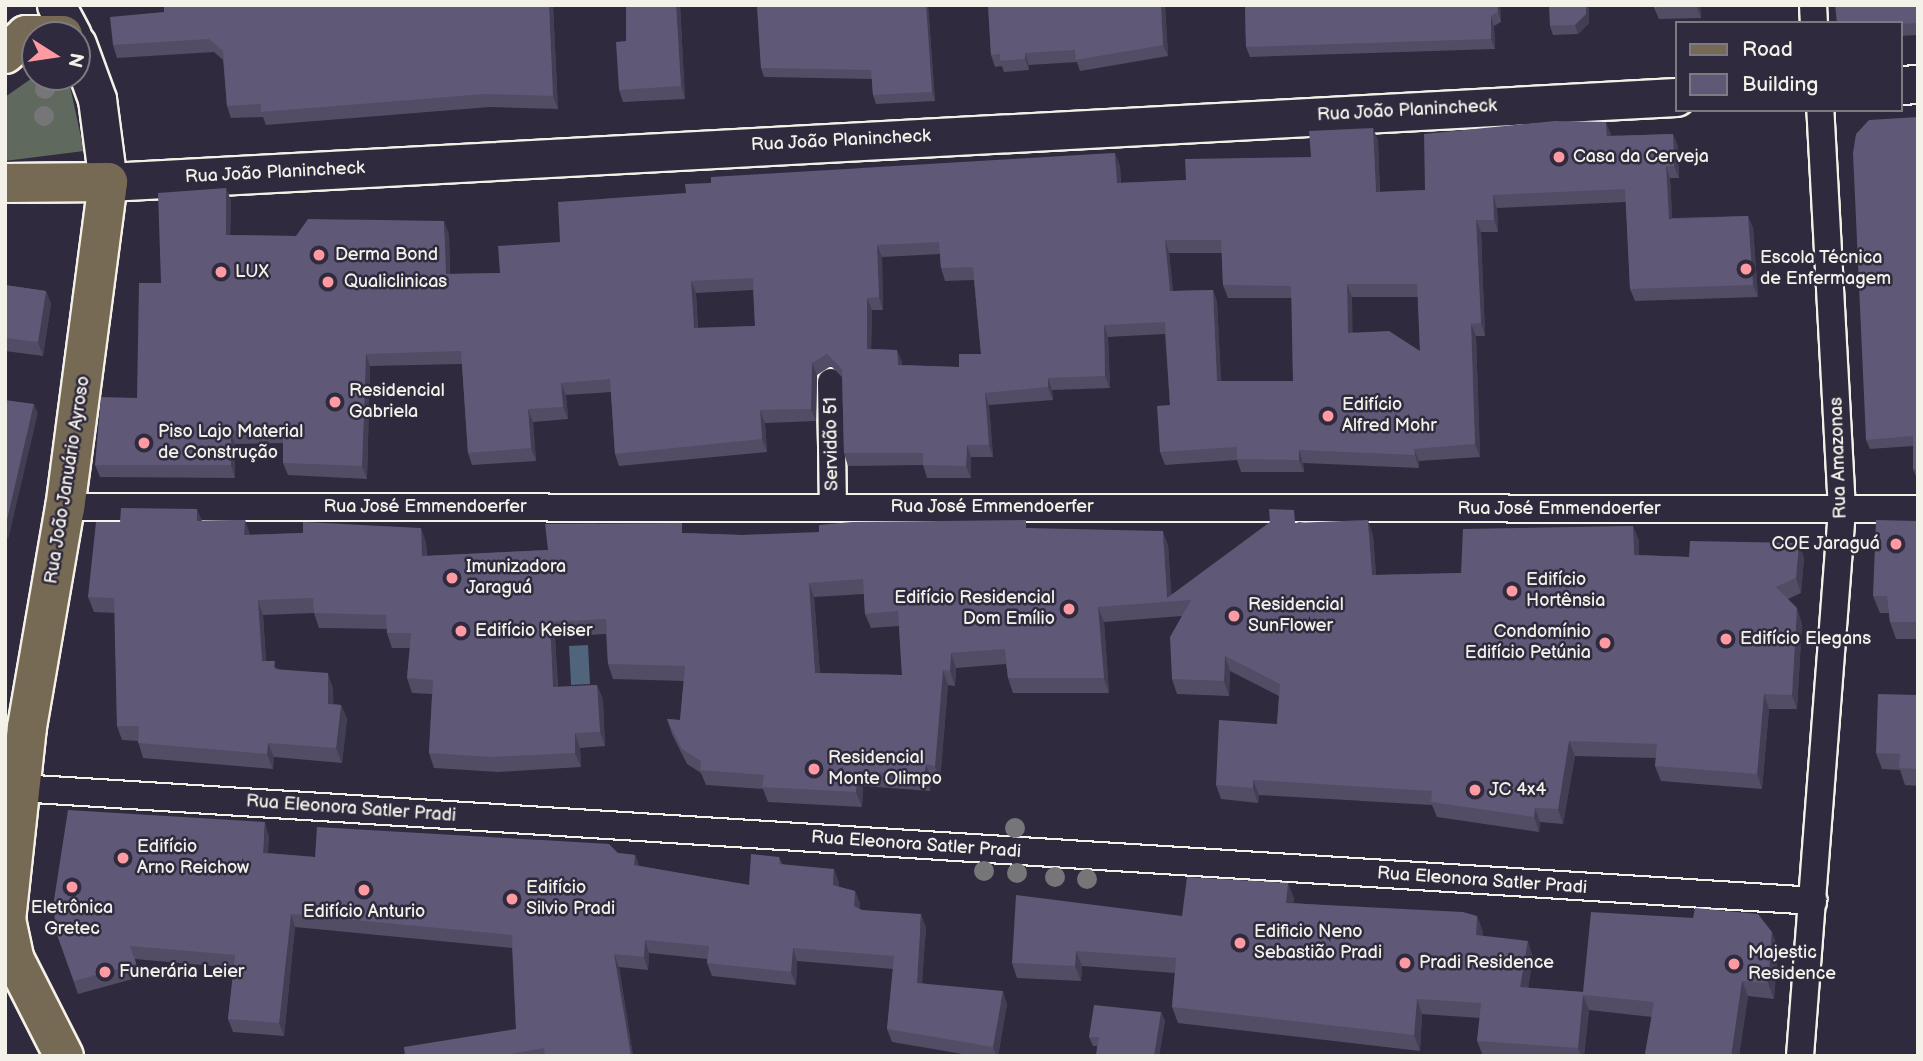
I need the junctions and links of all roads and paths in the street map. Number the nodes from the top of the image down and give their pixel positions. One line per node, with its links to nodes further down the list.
1 (56, 5): 2 (main road)
2 (65, 21)
3 (21, 39): 4 (main road)
4 (5, 54)
5 (91, 82): 8 (main road, Rua João Januário Ayroso)
6 (1674, 97): 8 (main road, Rua João Planincheck)
7 (1820, 112): 14 (street, Rua Amazonas)
8 (108, 182): 9 (main road, Rua João Planincheck); 12 (main road, Rua João Januário Ayroso)
9 (5, 183)
10 (831, 382): 11 (street, Servidão 51)
11 (833, 506): 12 (street, Rua José Emmendoerfer); 14 (street, Rua José Emmendoerfer)
12 (65, 507): 15 (main road, Rua João Januário Ayroso)
13 (1918, 509): 14 (street, Rua José Emmendoerfer)
14 (1842, 510): 16 (street, Rua Amazonas)
15 (19, 788): 16 (street, Rua Eleonora Satler Pradi); 17 (main road, Rua João Januário Ayroso)
16 (1813, 901): 19 (street, Rua Amazonas)
17 (6, 919): 18 (main road, Rua João Januário Ayroso)
18 (64, 1056)
19 (1800, 1056)

